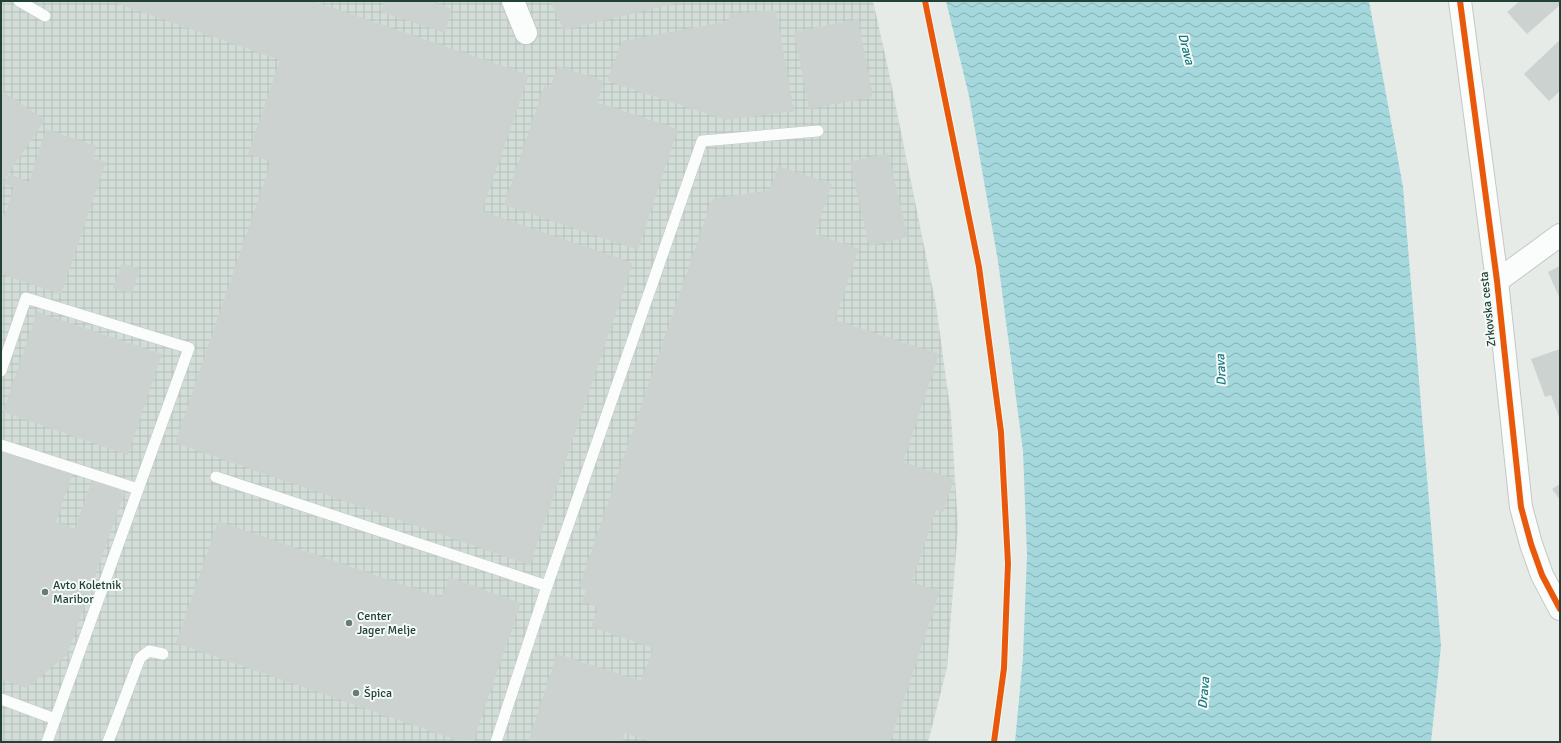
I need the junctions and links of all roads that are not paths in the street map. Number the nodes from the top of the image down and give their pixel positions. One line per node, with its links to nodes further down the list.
1 (19, 1): 4 (lane)
2 (514, 1): 5 (street)
3 (1460, 1): 8 (street, Zrkovska cesta)
4 (45, 16)
5 (526, 33)
6 (818, 131): 13 (lane)
7 (1560, 235): 8 (street)
8 (1497, 281): 14 (street, Zrkovska cesta)
9 (1, 371): 12 (lane)
10 (1, 445): 12 (lane)
11 (216, 477): 13 (lane)
12 (138, 489): 17 (lane)
13 (547, 586): 20 (lane)
14 (1560, 609)
15 (163, 654): 19 (lane)
16 (1, 699): 17 (lane)
17 (55, 719): 18 (lane)
18 (47, 742)
19 (108, 742)
20 (496, 742)

